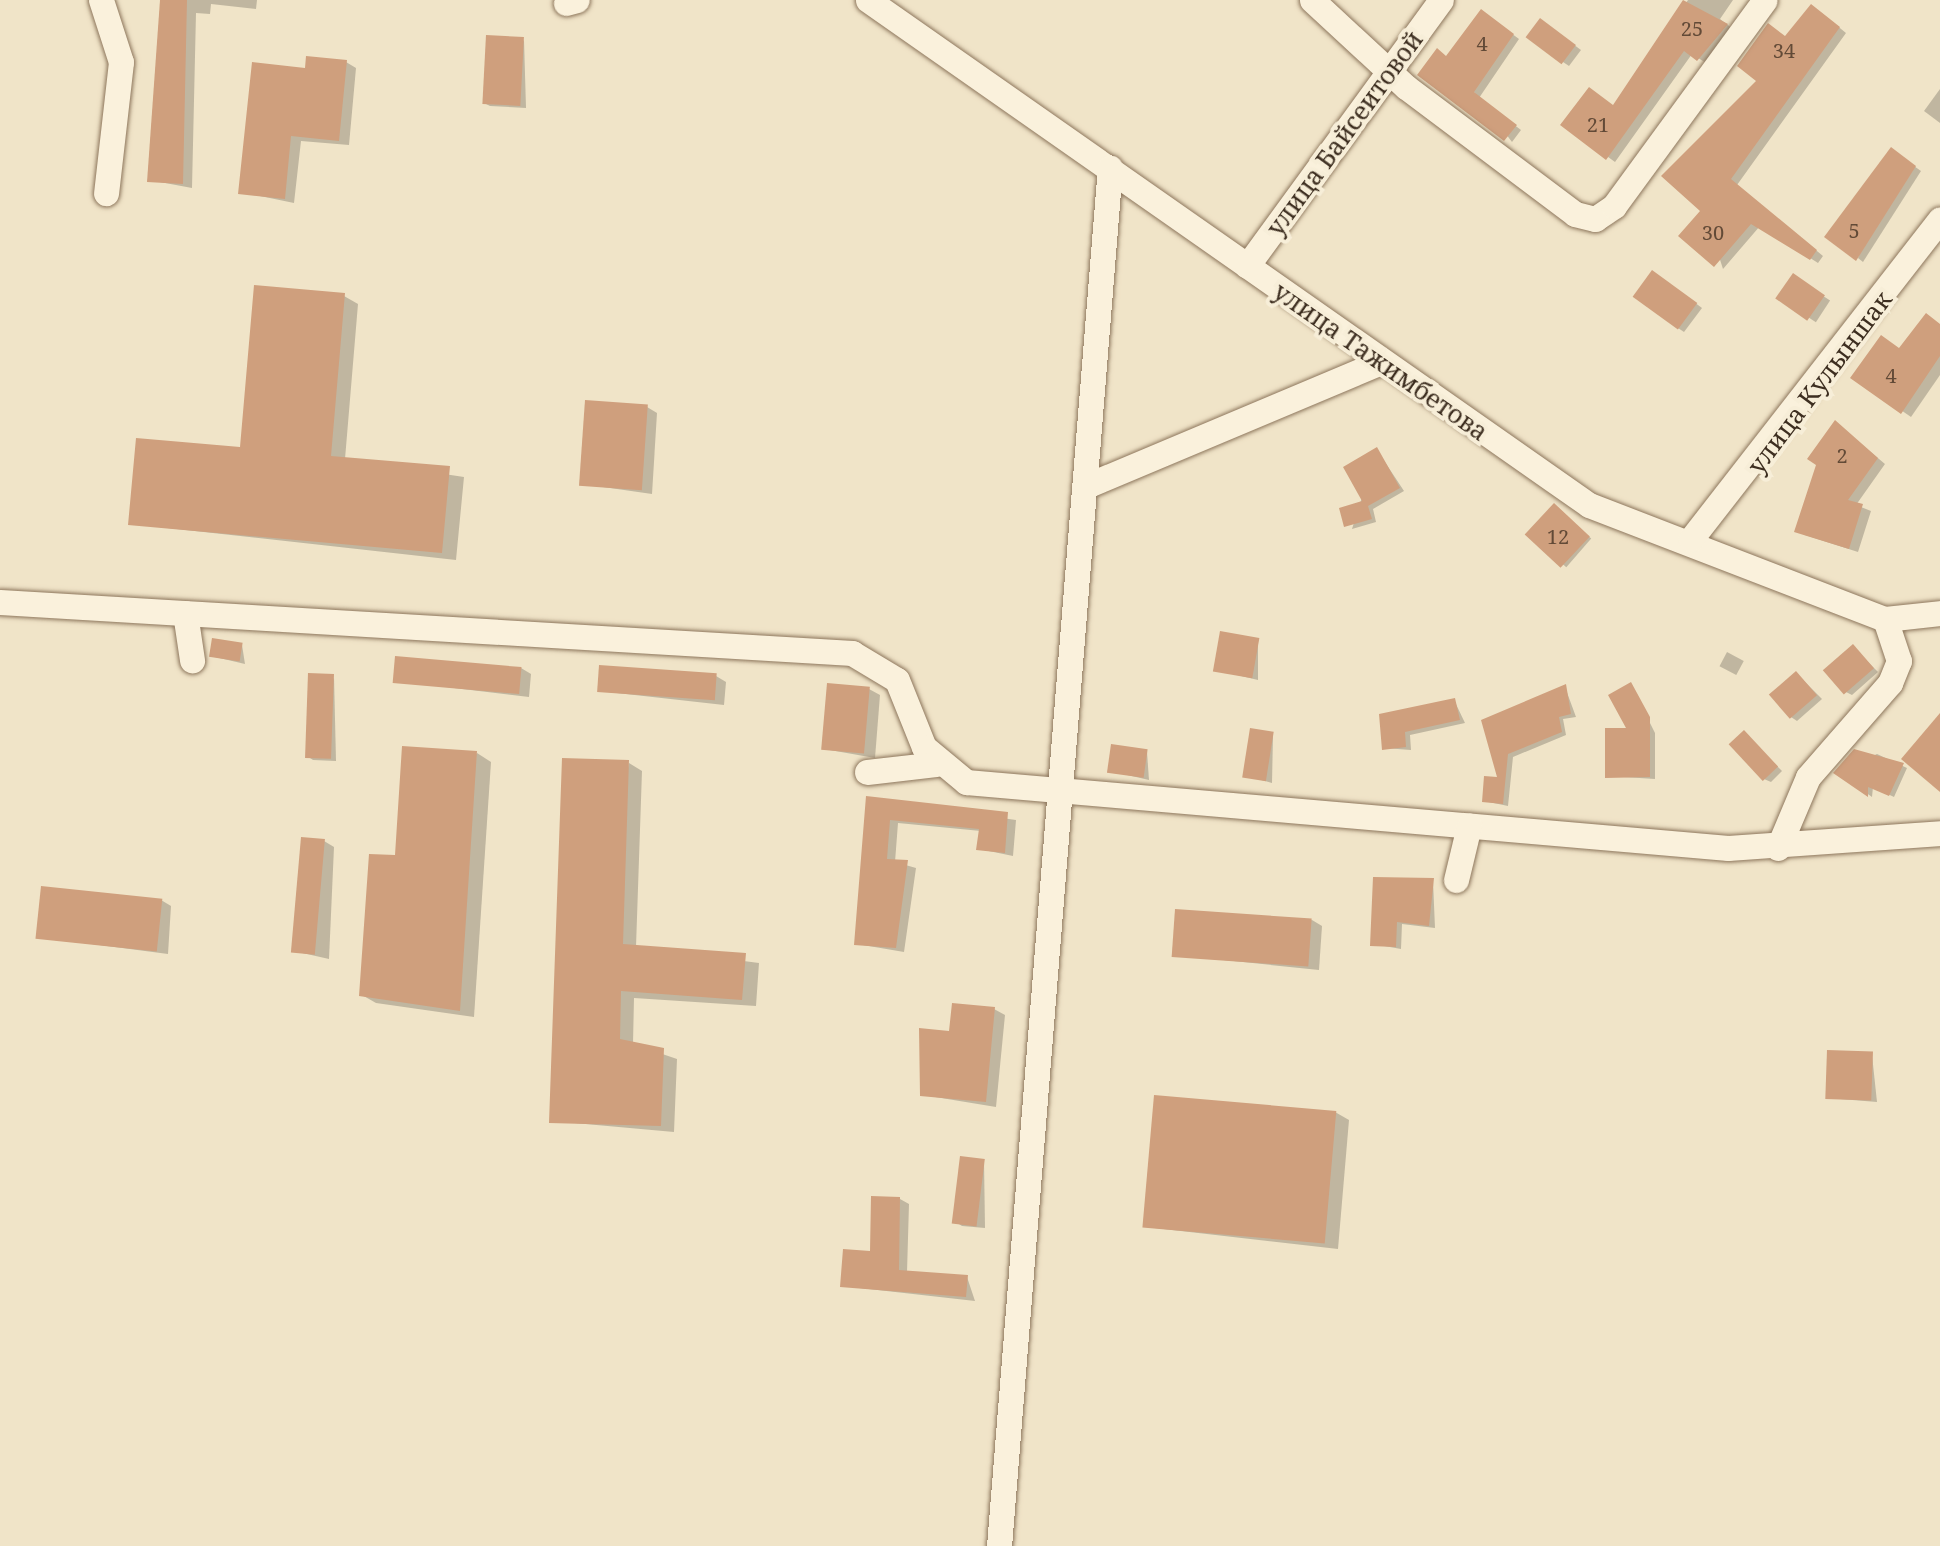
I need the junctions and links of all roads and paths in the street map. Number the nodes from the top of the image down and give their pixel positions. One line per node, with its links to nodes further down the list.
1 (101, 0): 8 (street)
2 (868, 0): 7 (street, улица Тажимбетова)
3 (1312, 0): 6 (street)
4 (1441, 0): 6 (street, улица Байсеитовой)
5 (1765, 0): 6 (street)
6 (1389, 70): 10 (street, улица Байсеитовой)
7 (1110, 168): 10 (street, улица Тажимбетова); 12 (street)
8 (106, 193)
9 (1940, 219): 13 (street, улица Кулыншак)
10 (1247, 266): 11 (street, улица Тажимбетова)
11 (1381, 362): 12 (street); 13 (street, улица Тажимбетова)
12 (1086, 486): 21 (street)
13 (1691, 538): 17 (street, улица Тажимбетова)
14 (0, 602): 15 (street)
15 (184, 613): 18 (street); 19 (street)
16 (1940, 613): 17 (street, улица Тажимбетова)
17 (1885, 619): 24 (street)
18 (192, 660)
19 (936, 764): 20 (street); 21 (street)
20 (866, 772)
21 (1061, 790): 22 (street); 26 (street)
22 (1469, 826): 24 (street); 25 (street)
23 (1940, 834): 24 (street)
24 (1778, 848)
25 (1456, 880)
26 (999, 1546)

